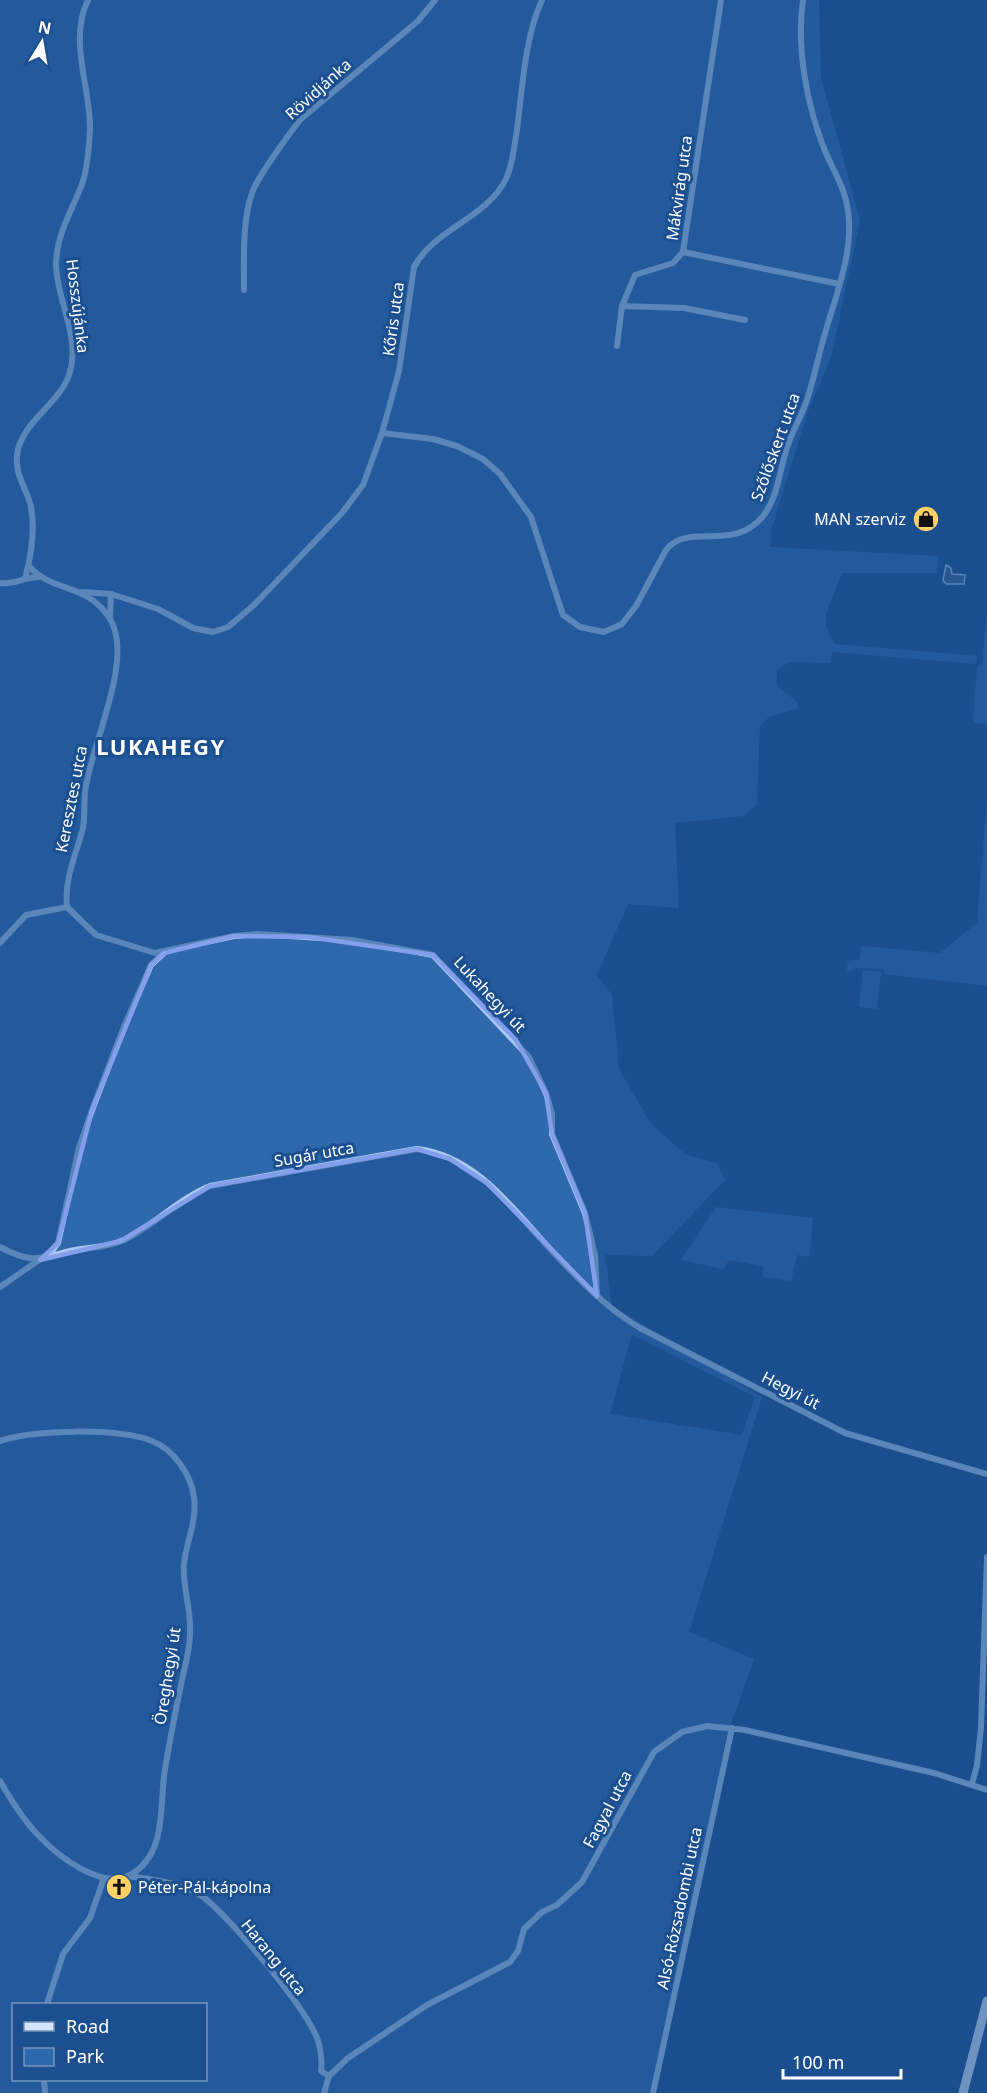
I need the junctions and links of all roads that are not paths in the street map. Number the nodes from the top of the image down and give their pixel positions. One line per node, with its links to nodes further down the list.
1 (88, 0): 13 (street, Hosszújánka)
2 (435, 0): 8 (street, Rövidjánka)
3 (542, 0): 12 (street, Kőris utca)
4 (721, 0): 6 (street, Mákvirág utca)
5 (803, 0): 7 (street, Szőlőskert utca)
6 (683, 252): 7 (street); 9 (street, Mákvirág utca)
7 (839, 284): 12 (street, Szőlőskert utca)
8 (244, 290)
9 (622, 306): 10 (street); 11 (street, Mákvirág utca)
10 (745, 320)
11 (617, 346)
12 (382, 433): 18 (street, Kőris utca)
13 (29, 566): 14 (street); 15 (street)
14 (39, 577): 15 (street); 17 (street)
15 (25, 579): 16 (street)
16 (0, 583)
17 (82, 592): 18 (street); 19 (street)
18 (111, 594): 19 (street)
19 (110, 618): 20 (street, Keresztes utca)
20 (67, 907): 21 (street); 22 (street)
21 (0, 943)
22 (146, 951): 23 (street, Lukahegyi út); 24 (street)
23 (164, 953): 24 (street); 28 (street, Lukahegyi út)
24 (151, 965): 26 (street)
25 (0, 1247): 26 (street, Sugár utca)
26 (40, 1260): 27 (street); 28 (street, Sugár utca)
27 (0, 1287)
28 (597, 1296): 30 (street, Hegyi út)
29 (0, 1441): 36 (street, Öreghegyi út)
30 (987, 1474)
31 (987, 1557): 34 (street)
32 (732, 1728): 34 (street, Fagyal utca); 40 (street, Fagyal utca); 42 (street, Alsó-Rózsadombi utca)
33 (0, 1781): 37 (street)
34 (972, 1784): 35 (street, Fagyal utca)
35 (987, 1790)
36 (129, 1876): 37 (street); 40 (street, Harang utca)
37 (104, 1878): 39 (street)
38 (987, 2001): 43 (main road)
39 (47, 2003)
40 (329, 2076): 41 (street)
41 (324, 2093)
42 (653, 2093)
43 (963, 2093)

